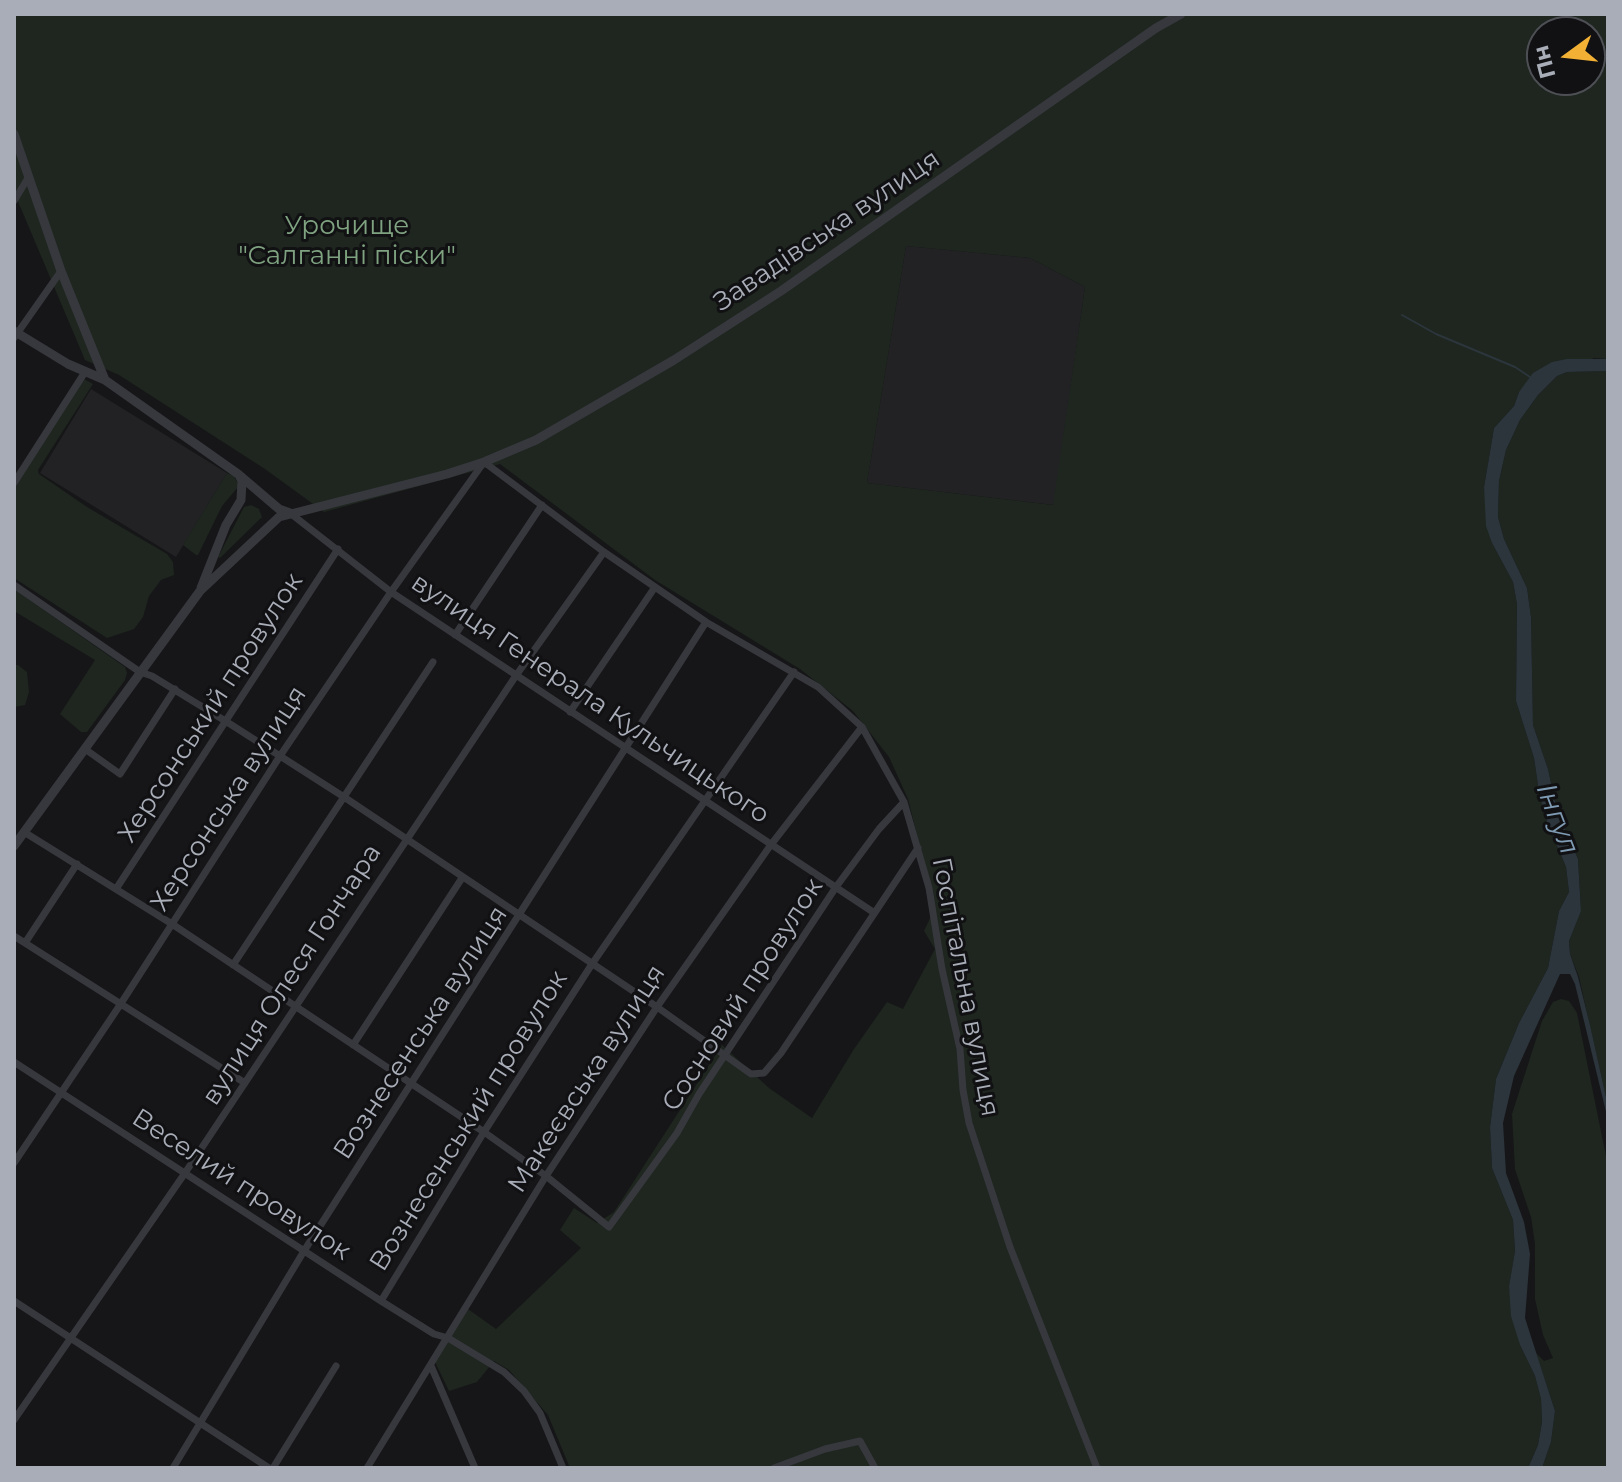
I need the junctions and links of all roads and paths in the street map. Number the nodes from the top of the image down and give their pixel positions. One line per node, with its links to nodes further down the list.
1 (1181, 14): 9 (street, Завадівська вулиця)
2 (14, 136): 3 (street)
3 (28, 178): 4 (street); 5 (street)
4 (14, 201)
5 (61, 271): 6 (street); 8 (street)
6 (15, 334): 7 (street)
7 (85, 372): 8 (street); 11 (street)
8 (105, 380): 10 (street)
9 (484, 462): 14 (street, Госпітальна вулиця); 15 (street, Завадівська вулиця); 24 (street, Херсонська вулиця)
10 (238, 474): 12 (street); 13 (street)
11 (14, 483)
12 (241, 500): 13 (street); 19 (street)
13 (269, 500): 15 (street); 16 (street)
14 (542, 505): 18 (street, Госпітальна вулиця); 26 (street)
15 (290, 513): 16 (street, Завадівська вулиця); 17 (street, вулиця Генерала Кульчицького)
16 (272, 524): 20 (street, Завадівська вулиця)
17 (338, 549): 24 (street, вулиця Генерала Кульчицького); 33 (street, Херсонський провулок)
18 (604, 552): 22 (street, Госпітальна вулиця); 30 (street, вулиця Олеся Гончара)
19 (207, 568): 20 (street); 23 (street)
20 (224, 570): 23 (street, Завадівська вулиця)
21 (14, 585): 28 (street)
22 (655, 587): 25 (street, Госпітальна вулиця); 32 (street)
23 (200, 591): 28 (street)
24 (391, 592): 26 (street, вулиця Генерала Кульчицького); 37 (street, Херсонська вулиця)
25 (706, 622): 29 (street, Госпітальна вулиця); 35 (street, Вознесенська вулиця)
26 (455, 635): 30 (street, вулиця Генерала Кульчицького)
27 (433, 662): 38 (street)
28 (140, 672): 31 (street); 36 (street)
29 (794, 672): 34 (street, Госпітальна вулиця); 39 (street, Вознесенський провулок)
30 (515, 677): 32 (street, вулиця Генерала Кульчицького); 42 (street, вулиця Олеся Гончара)
31 (175, 689): 33 (street); 36 (street)
32 (570, 712): 35 (street, вулиця Генерала Кульчицького)
33 (227, 722): 37 (street); 49 (street, Херсонський провулок)
34 (862, 727): 40 (street, Госпітальна вулиця); 44 (street, Макеєвська вулиця)
35 (627, 747): 39 (street, вулиця Генерала Кульчицького); 51 (street, Вознесенська вулиця)
36 (85, 749): 41 (street)
37 (280, 756): 38 (street); 52 (street, Херсонська вулиця)
38 (344, 797): 42 (street); 56 (street)
39 (703, 801): 44 (street, вулиця Генерала Кульчицького); 55 (street, Вознесенський провулок)
40 (904, 802): 45 (street, Госпітальна вулиця); 48 (street, Сосновий провулок)
41 (24, 832): 43 (street); 46 (street)
42 (407, 838): 47 (street); 58 (street, вулиця Олеся Гончара)
43 (14, 846)
44 (770, 846): 48 (street, вулиця Генерала Кульчицького); 59 (street, Макеєвська вулиця)
45 (918, 848): 50 (street); 86 (street, Госпітальна вулиця)
46 (77, 864): 49 (street); 54 (street)
47 (462, 878): 51 (street); 60 (street)
48 (836, 887): 50 (street, вулиця Генерала Кульчицького); 61 (street, Сосновий провулок)
49 (116, 889): 52 (street)
50 (873, 912): 61 (street)
51 (519, 917): 55 (street); 64 (street, Вознесенська вулиця)
52 (172, 924): 56 (street); 57 (street, Херсонська вулиця)
53 (14, 936): 54 (street)
54 (25, 943): 57 (street)
55 (592, 964): 59 (street); 66 (street, Вознесенський провулок)
56 (233, 965): 58 (street)
57 (120, 1005): 63 (street); 65 (street, Херсонська вулиця)
58 (295, 1007): 60 (street); 63 (street, вулиця Олеся Гончара)
59 (657, 1007): 61 (street); 69 (street, Макеєвська вулиця)
60 (353, 1045): 64 (street)
61 (725, 1054): 69 (street, Сосновий провулок)
62 (14, 1062): 65 (street, Веселий провулок)
63 (245, 1083): 68 (street, вулиця Олеся Гончара)
64 (411, 1085): 66 (street); 70 (street, Вознесенська вулиця)
65 (62, 1093): 67 (street, Херсонська вулиця); 68 (street, Веселий провулок)
66 (484, 1132): 69 (street); 72 (street, Вознесенський провулок)
67 (14, 1163)
68 (185, 1173): 70 (street, Веселий провулок); 73 (street, вулиця Олеся Гончара)
69 (546, 1176): 74 (street, Макеєвська вулиця)
70 (304, 1251): 72 (street, Веселий провулок); 78 (street, Вознесенська вулиця)
71 (14, 1301): 73 (street)
72 (381, 1301): 74 (street, Веселий провулок)
73 (71, 1338): 77 (street, вулиця Олеся Гончара); 78 (street)
74 (448, 1338): 76 (street, Макеєвська вулиця); 83 (street, Веселий провулок)
75 (336, 1366): 80 (street)
76 (431, 1366): 81 (street, Макеєвська вулиця); 82 (street)
77 (14, 1420)
78 (201, 1423): 79 (street, Вознесенська вулиця); 80 (street)
79 (173, 1468)
80 (271, 1468)
81 (367, 1468)
82 (475, 1468)
83 (563, 1468)
84 (774, 1468): 85 (street)
85 (875, 1468)
86 (1097, 1468)

